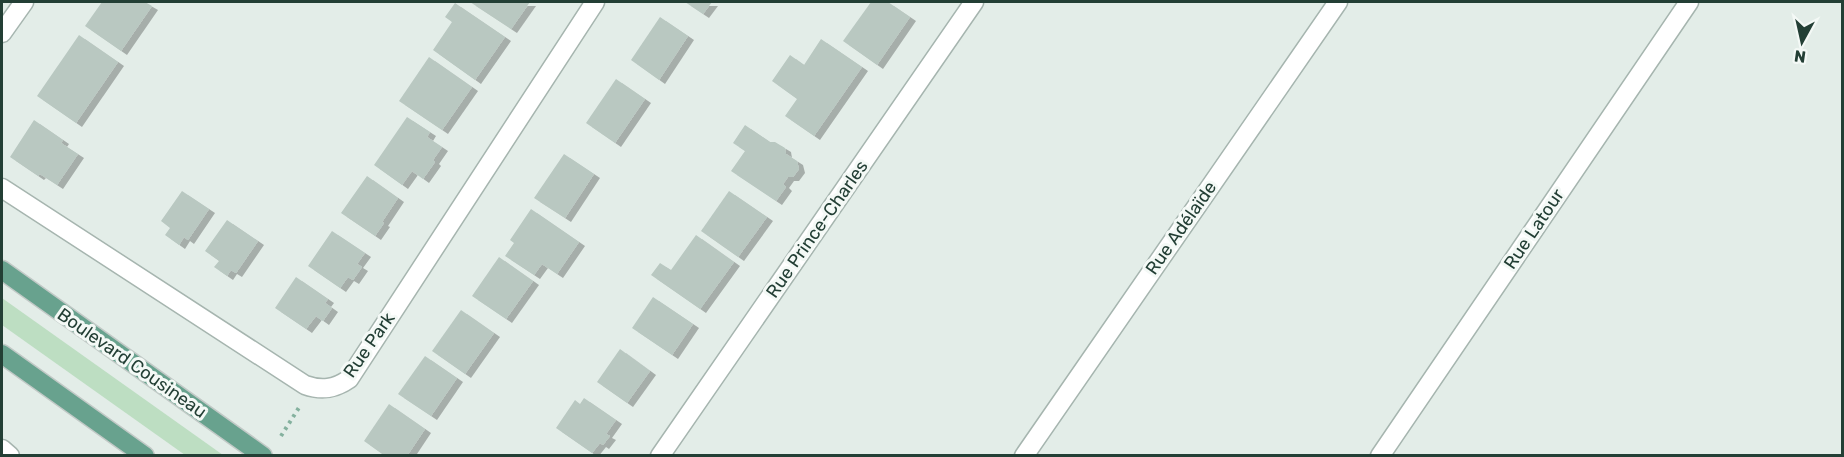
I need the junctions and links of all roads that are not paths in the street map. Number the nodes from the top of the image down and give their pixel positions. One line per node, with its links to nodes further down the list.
1 (24, 2): 6 (street)
2 (595, 2): 7 (street, Rue Park)
3 (974, 2): 14 (street, Rue Prince-Charles)
4 (1338, 2): 15 (street, Rue Adélaïde)
5 (1689, 2): 16 (street, Rue Latour)
6 (2, 33)
7 (2, 188)
8 (2, 270): 13 (main road, Boulevard Cousineau)
9 (2, 354): 12 (main road)
10 (2, 450): 11 (street)
11 (10, 456)
12 (145, 456)
13 (263, 456)
14 (660, 456)
15 (1024, 456)
16 (1380, 456)

